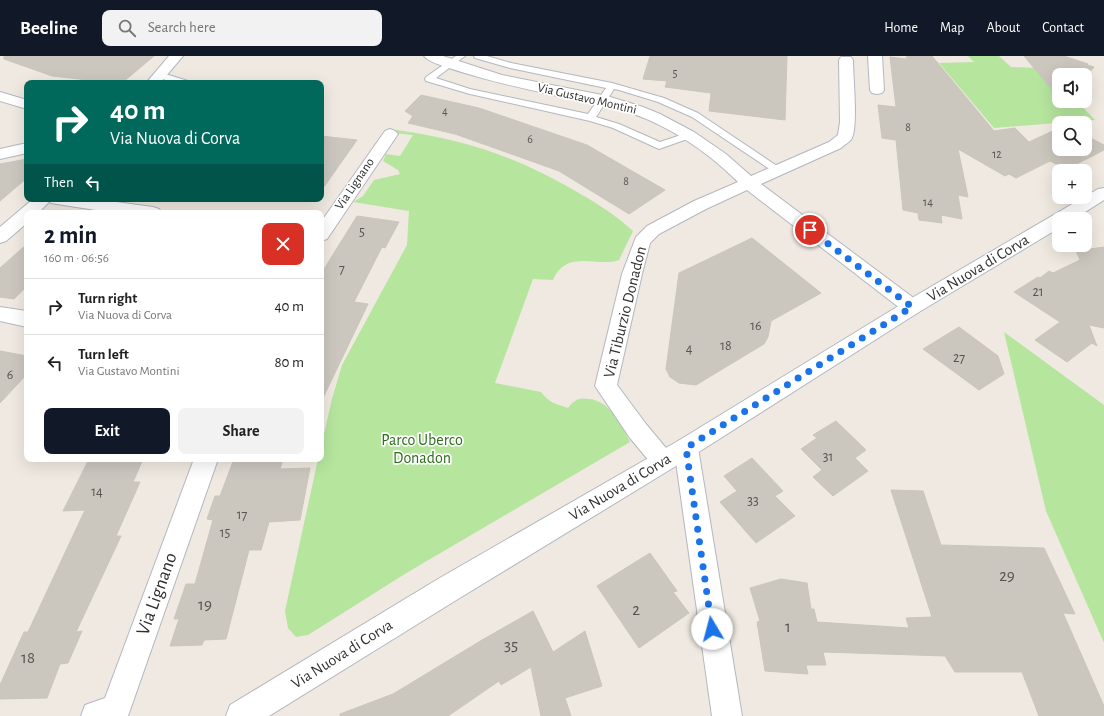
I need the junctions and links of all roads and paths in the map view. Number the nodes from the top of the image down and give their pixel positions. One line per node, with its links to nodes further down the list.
1 (176, 56): 7 (street)
2 (431, 56): 5 (street, Via Gustavo Montini)
3 (478, 56): 8 (lane)
4 (876, 56): 9 (street)
5 (455, 60): 11 (street, Via Gustavo Montini); 13 (lane)
6 (846, 60): 18 (street)
7 (156, 79)
8 (612, 86): 11 (lane); 18 (lane)
9 (877, 90)
10 (1, 96): 12 (street)
11 (602, 100): 13 (lane); 15 (street, Via Gustavo Montini)
12 (24, 104)
13 (590, 118): 15 (lane)
14 (390, 134): 28 (street, Via Lignano)
15 (690, 135): 19 (street, Via Gustavo Montini)
16 (24, 149): 17 (street)
17 (0, 154)
18 (778, 170): 19 (street)
19 (748, 183): 30 (street, Via Gustavo Montini); 34 (street, Via Tiburzio Donadon)
20 (1104, 193): 25 (street, Via Nuova di Corva)
21 (40, 202): 23 (street)
22 (78, 202): 24 (street)
23 (30, 210)
24 (132, 210)
25 (1073, 212)
26 (24, 216): 29 (street)
27 (1052, 225): 30 (street, Via Nuova di Corva)
28 (324, 231)
29 (0, 237)
30 (912, 307): 33 (street, Via Nuova di Corva)
31 (0, 314): 32 (street)
32 (24, 318)
33 (686, 448): 34 (street, Via Nuova di Corva); 38 (street)
34 (664, 461): 36 (street, Via Nuova di Corva)
35 (205, 462): 37 (street, Via Lignano)
36 (248, 714)
37 (96, 716)
38 (727, 716)

